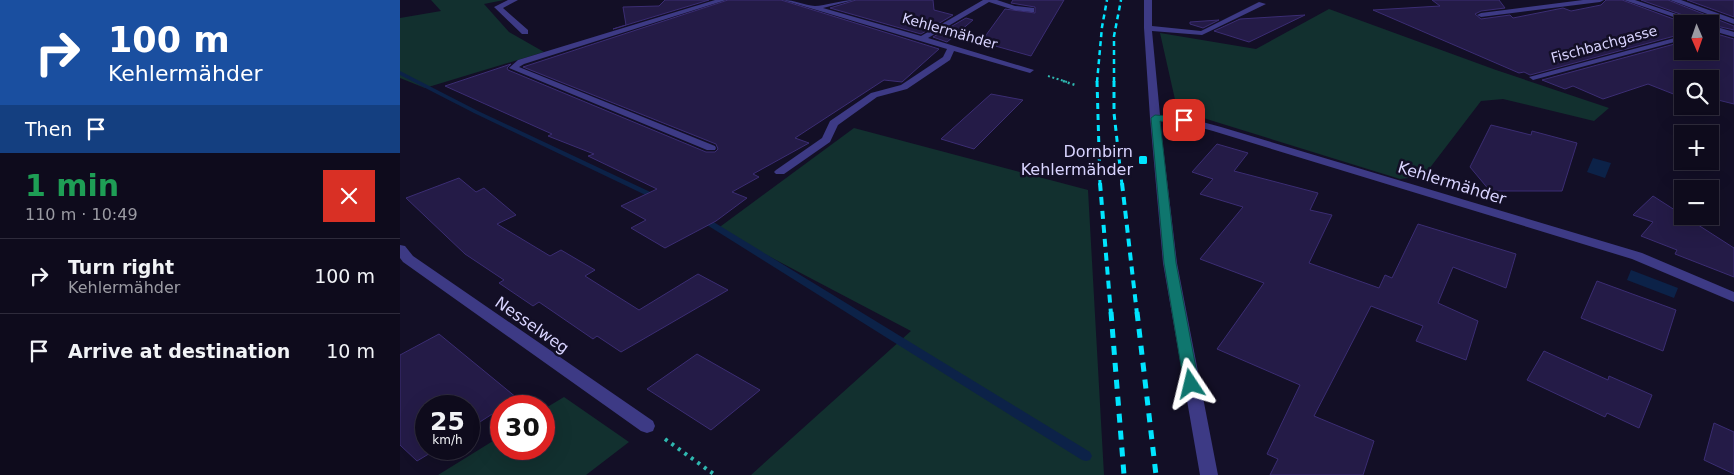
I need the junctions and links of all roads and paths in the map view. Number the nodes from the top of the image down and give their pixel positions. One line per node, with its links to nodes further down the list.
1 (514, 0): 19 (street)
2 (722, 0): 28 (street)
3 (787, 0): 11 (street, Kehlermähder)
4 (850, 0): 11 (street)
5 (989, 0): 13 (street); 21 (street)
6 (1148, 0): 17 (street)
7 (1600, 0): 14 (street)
8 (1628, 0): 12 (street, Fischbachgasse)
9 (1680, 3): 12 (street, Fischbachgasse); 16 (street, Fischbachgasse)
10 (1262, 4): 17 (street)
11 (817, 8): 21 (street, Kehlermähder)
12 (1662, 8): 15 (street, Fischbachgasse)
13 (1031, 10)
14 (1481, 14)
15 (1680, 15)
16 (1734, 22)
17 (1148, 28): 27 (street)
18 (1719, 31): 20 (street)
19 (524, 32)
20 (1734, 35)
21 (922, 38): 23 (street, Kehlermähder)
22 (1674, 40): 25 (street, Fischbachgasse)
23 (951, 48): 24 (street, Kehlermähder); 29 (street)
24 (1030, 70): 26 (path)
25 (1533, 77)
26 (1076, 86)
27 (1155, 118): 31 (street, Kehlermähder); 34 (street)
28 (711, 148)
29 (780, 172)
30 (400, 249): 32 (street, Nesselweg)
31 (1734, 297)
32 (647, 426): 33 (path)
33 (715, 475)
34 (1209, 475)

